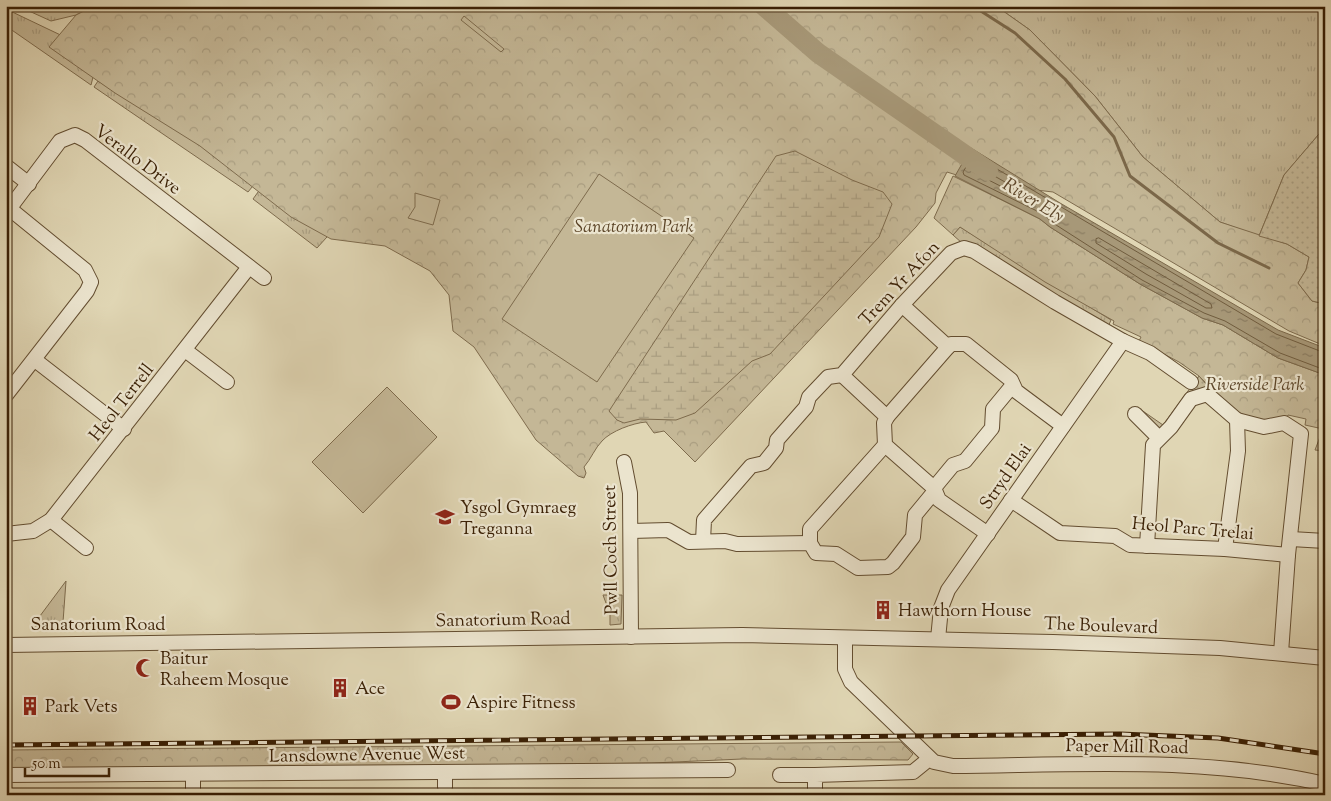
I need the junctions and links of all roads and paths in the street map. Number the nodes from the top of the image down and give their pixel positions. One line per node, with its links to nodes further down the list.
1 (6, 166): 2 (street)
2 (28, 184): 3 (street, Verallo Drive); 4 (street, Verallo Drive)
3 (8, 211): 10 (street)
4 (249, 267): 5 (street, Verallo Drive); 9 (street, Heol Terrell)
5 (264, 278)
6 (902, 305): 7 (street, Trem Yr Afon); 8 (street); 11 (street, Trem Yr Afon)
7 (1123, 341): 13 (street, Trem Yr Afon); 19 (street, Stryd Elai)
8 (948, 347): 14 (street); 17 (street)
9 (185, 350): 12 (street); 20 (street, Heol Terrell)
10 (35, 360): 15 (street); 20 (street)
11 (842, 375): 17 (street); 31 (street, Trem Yr Afon)
12 (227, 382)
13 (1191, 382)
14 (1012, 386): 19 (street); 24 (street)
15 (6, 395)
16 (1135, 414): 21 (street)
17 (887, 417): 22 (street)
18 (1238, 420): 21 (street); 30 (street); 36 (street)
19 (1063, 426): 25 (street, Stryd Elai)
20 (124, 429): 26 (street, Heol Terrell)
21 (1158, 438): 34 (street)
22 (885, 444): 24 (street); 33 (street)
23 (624, 462): 27 (street, Pwll Coch Street)
24 (934, 490): 29 (street); 33 (street)
25 (1011, 500): 29 (street, Stryd Elai); 34 (street, Heol Parc Trelai)
26 (51, 520): 28 (street, Heol Terrell); 35 (street)
27 (631, 531): 31 (street); 38 (street, Pwll Coch Street)
28 (6, 534)
29 (988, 534): 40 (street, Stryd Elai)
30 (1291, 539): 32 (street); 37 (street)
31 (702, 541): 33 (street)
32 (1325, 541)
33 (810, 543)
34 (1148, 546): 36 (street, Heol Parc Trelai)
35 (86, 548)
36 (1225, 549): 37 (street, Heol Parc Trelai)
37 (1288, 555): 42 (street)
38 (631, 637): 39 (street, Sanatorium Road); 41 (street, Sanatorium Road)
39 (845, 638): 40 (street, The Boulevard); 44 (street)
40 (938, 639): 42 (street, The Boulevard)
41 (6, 645)
42 (1281, 653): 43 (street, The Boulevard)
43 (1325, 658)
44 (929, 759): 50 (street); 51 (street, Paper Mill Road)
45 (728, 770): 46 (street, Lansdowne Avenue West)
46 (445, 772): 49 (street, Lansdowne Avenue West); 52 (street)
47 (780, 774): 50 (street)
48 (6, 775): 49 (street, Lansdowne Avenue West)
49 (193, 775): 53 (street)
50 (816, 775): 54 (street)
51 (1325, 784)
52 (445, 788)
53 (193, 790)
54 (815, 795)

